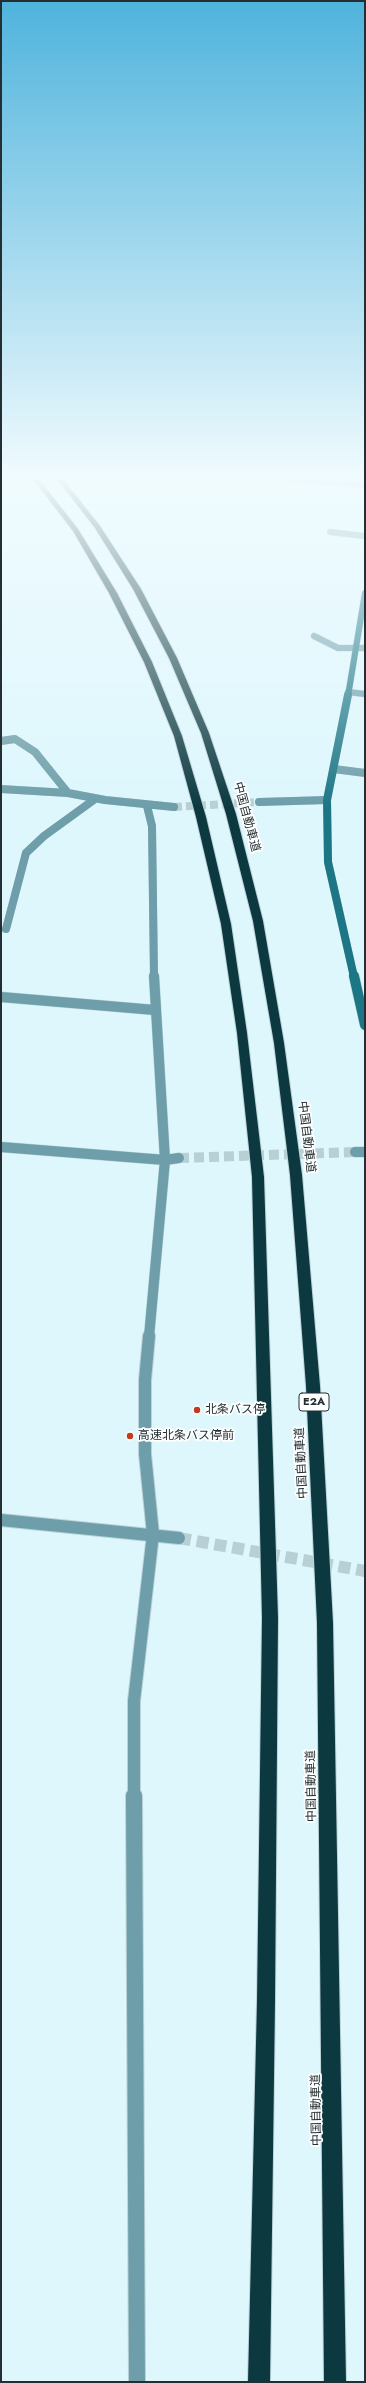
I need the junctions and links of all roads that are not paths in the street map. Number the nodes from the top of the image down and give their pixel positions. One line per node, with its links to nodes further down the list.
1 (108, 585): 30 (highway)
2 (135, 585): 31 (highway, 中国自動車道 / E2A)
3 (365, 593): 5 (street)
4 (314, 636): 5 (street)
5 (355, 648): 6 (street); 7 (street)
6 (365, 648)
7 (348, 692): 8 (street); 10 (street)
8 (365, 694)
9 (1, 741): 13 (street)
10 (334, 768): 11 (street); 15 (street)
11 (365, 773)
12 (1, 789): 13 (street)
13 (68, 793): 14 (street)
14 (96, 799): 17 (street); 19 (street)
15 (327, 800): 16 (street); 22 (street)
16 (259, 802)
17 (147, 806): 18 (street); 21 (street)
18 (174, 806)
19 (6, 929)
20 (1, 997): 21 (street)
21 (155, 1010): 25 (street)
22 (365, 1025)
23 (1, 1146): 25 (street)
24 (180, 1158): 25 (street)
25 (165, 1160): 27 (street)
26 (1, 1520): 27 (street)
27 (153, 1534): 28 (street); 29 (street)
28 (179, 1538)
29 (137, 2382)
30 (259, 2382)
31 (335, 2382)

